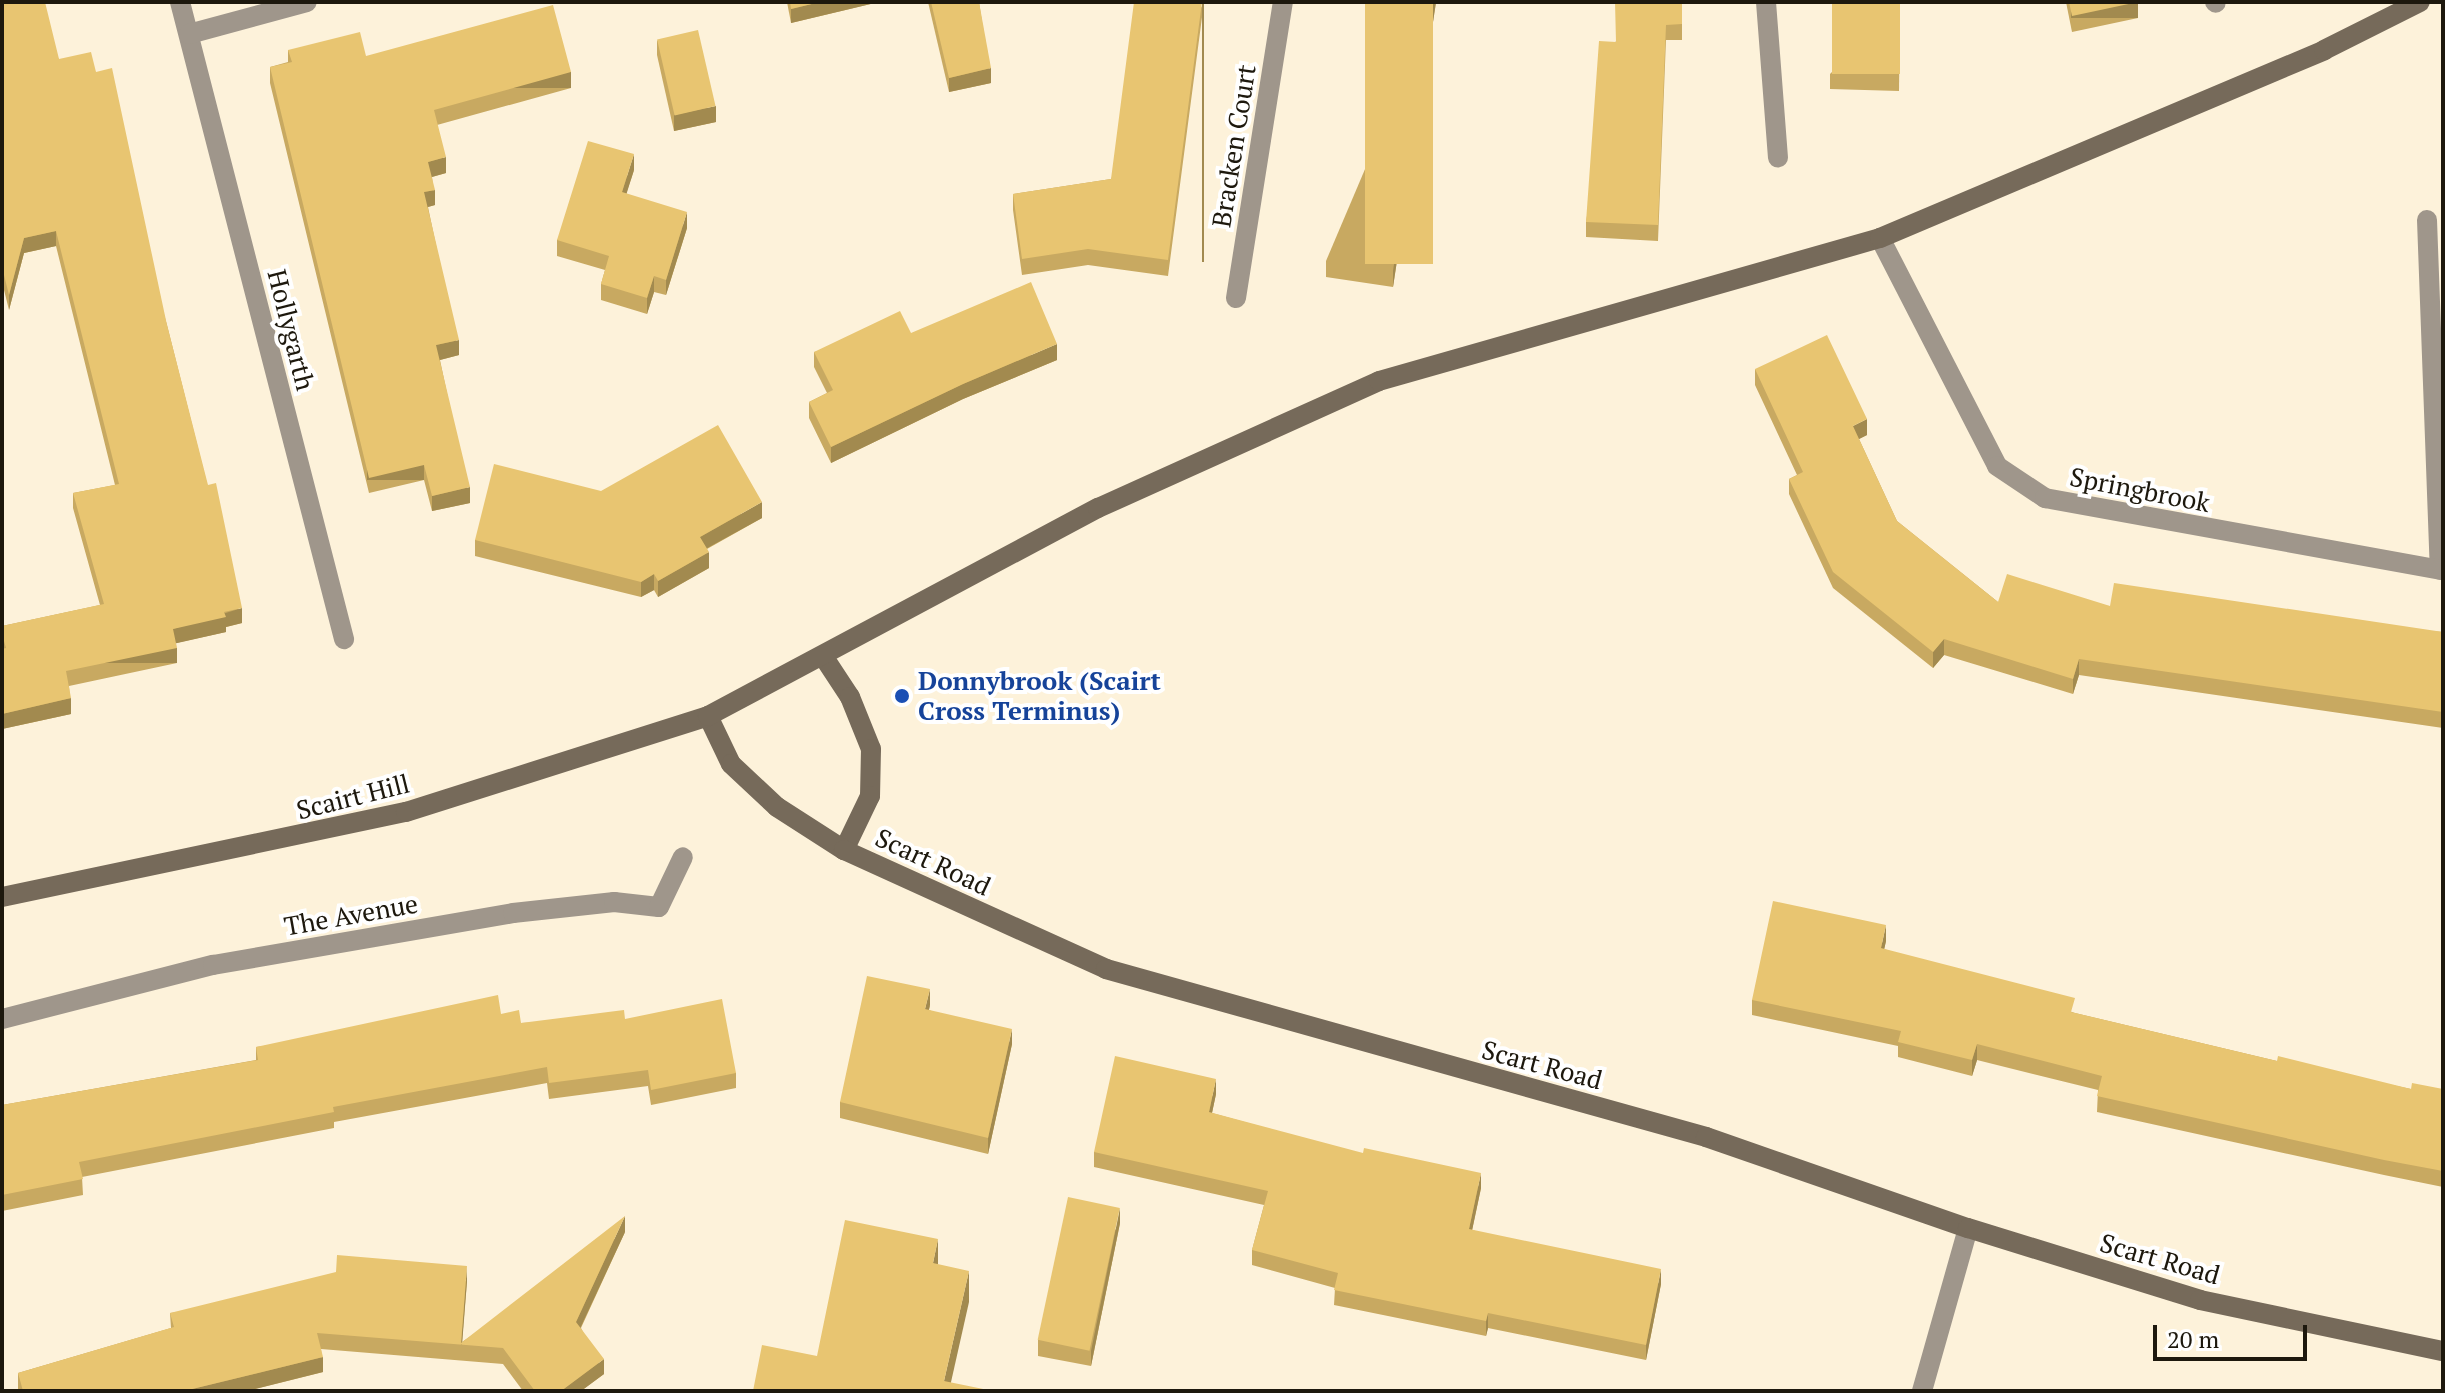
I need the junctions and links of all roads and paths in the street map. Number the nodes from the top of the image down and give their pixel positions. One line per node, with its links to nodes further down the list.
1 (180, 2): 6 (street, Hollygarth)
2 (307, 2): 6 (street)
3 (1283, 2): 10 (street, Bracken Court)
4 (1766, 2): 7 (street)
5 (2420, 2): 9 (street, Scairt Hill)
6 (189, 34): 12 (street, Hollygarth)
7 (1778, 158)
8 (2427, 220): 11 (street, Springbrook)
9 (1880, 238): 11 (street, Springbrook); 13 (street, Scairt Hill)
10 (1236, 298)
11 (2442, 570)
12 (344, 639)
13 (823, 656): 14 (street, Scairt Hill); 15 (street, Scart Road)
14 (708, 716): 15 (street); 17 (street, Scairt Hill)
15 (844, 850): 19 (street, Scart Road)
16 (683, 857): 18 (street, The Avenue)
17 (2, 897)
18 (2, 1019)
19 (1968, 1228): 20 (street, Scart Road); 21 (street)
20 (2443, 1351)
21 (1922, 1391)

